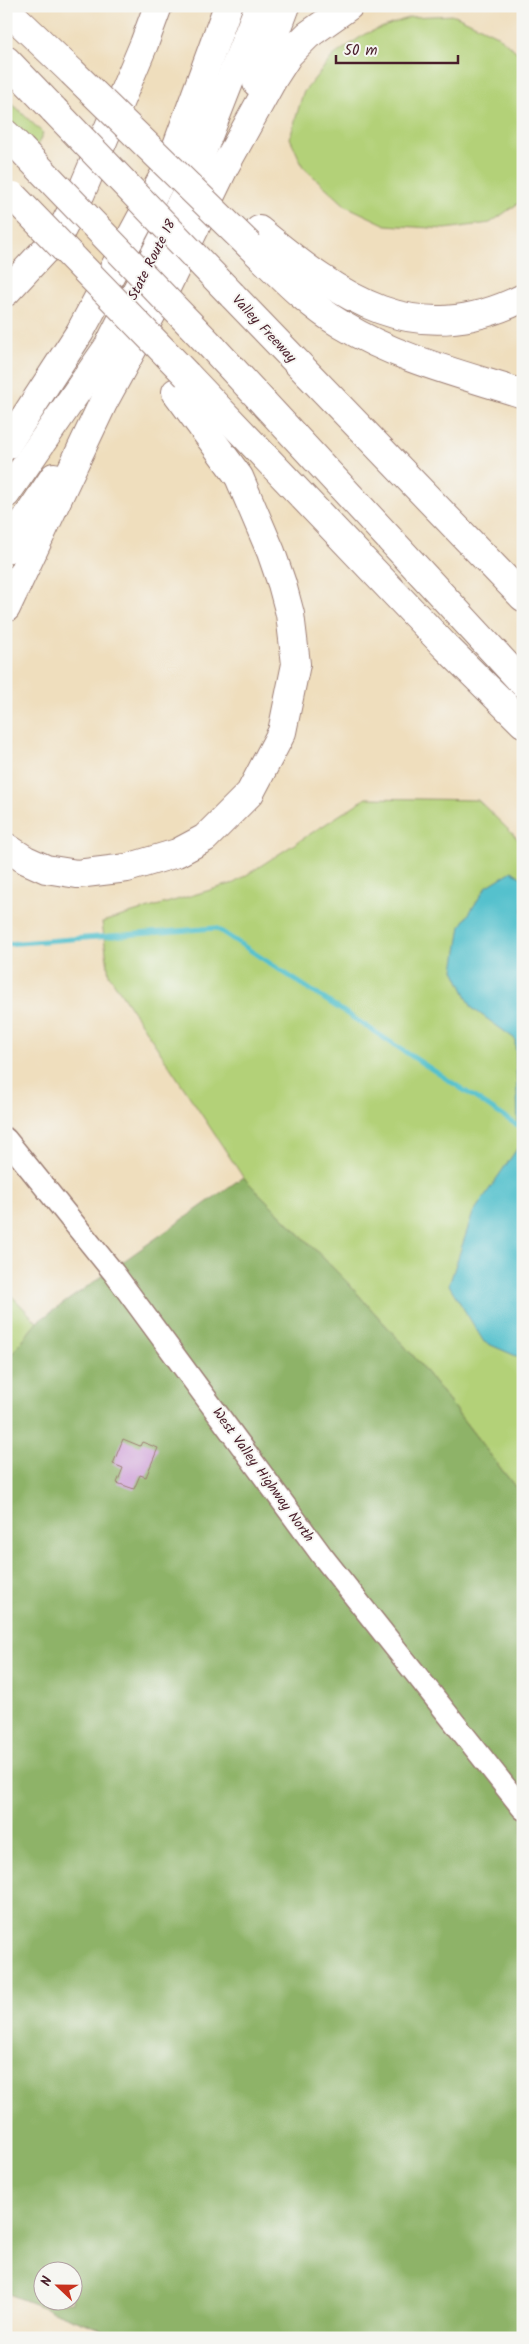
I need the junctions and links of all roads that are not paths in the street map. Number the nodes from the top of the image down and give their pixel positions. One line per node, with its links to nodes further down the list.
1 (158, 6): 12 (highway)
2 (228, 6): 17 (highway, State Route 18)
3 (260, 6): 18 (highway, State Route 18)
4 (286, 6): 9 (highway)
5 (349, 6): 9 (highway)
6 (6, 8): 11 (highway, bridge)
7 (6, 60): 20 (highway, Valley Freeway, bridge)
8 (14, 142): 22 (highway, bridge)
9 (225, 166): 16 (highway)
10 (8, 192): 14 (highway, bridge)
11 (254, 238): 13 (highway); 15 (highway)
12 (6, 292)
13 (523, 298)
14 (181, 384): 23 (highway); 24 (highway)
15 (523, 394)
16 (103, 403): 19 (highway); 21 (highway)
17 (6, 446)
18 (6, 494)
19 (6, 549)
20 (523, 597)
21 (8, 607)
22 (523, 683)
23 (523, 723)
24 (6, 846)
25 (6, 1139): 26 (main road, West Valley Highway North)
26 (523, 1809)

